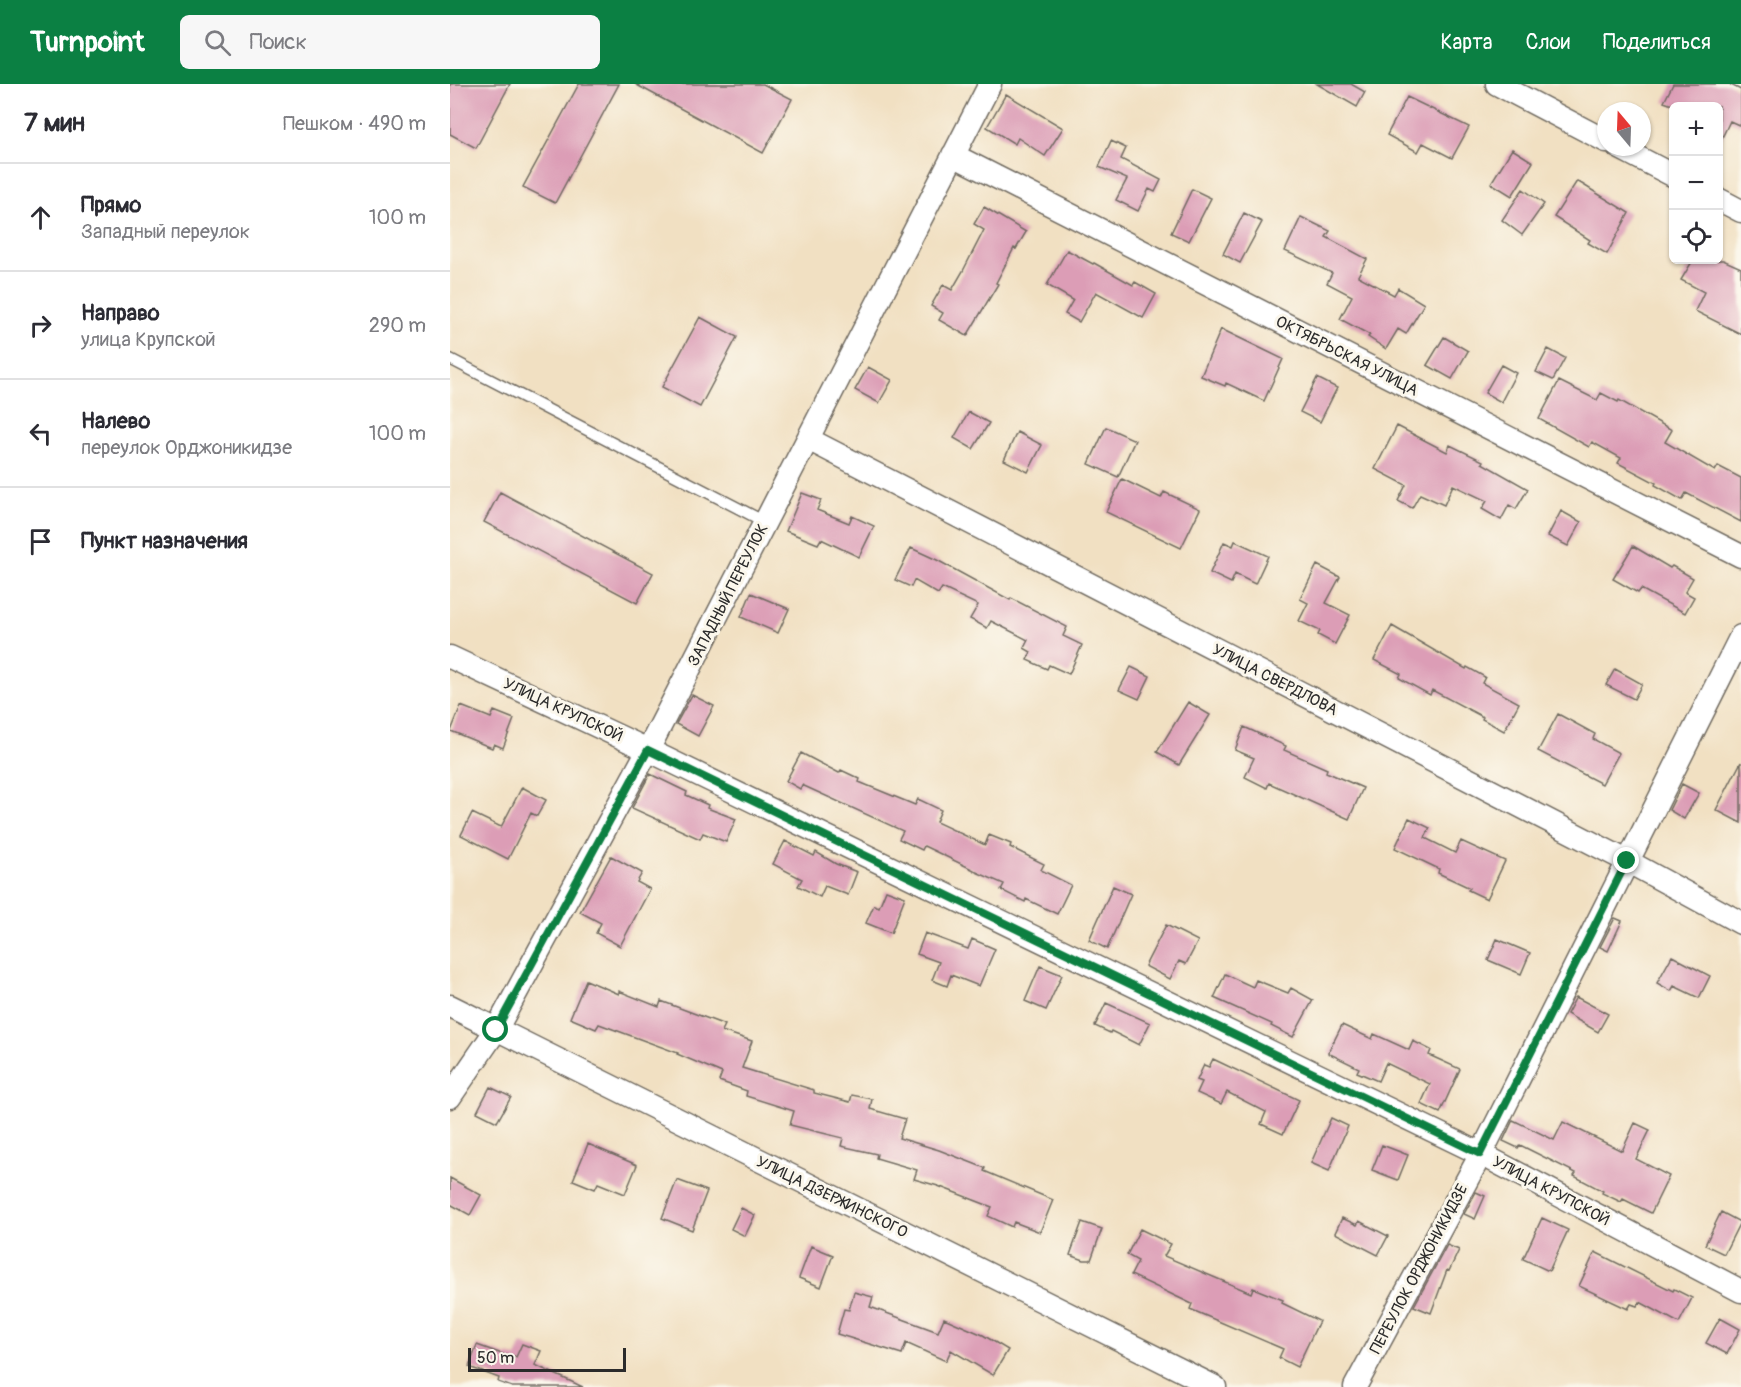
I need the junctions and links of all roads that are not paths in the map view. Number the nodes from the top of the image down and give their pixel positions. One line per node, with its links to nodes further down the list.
1 (990, 84): 4 (street, ЗАПАДНЫЙ ПЕРЕУЛОК)
2 (1497, 84): 3 (street)
3 (1597, 136)
4 (953, 155): 10 (street, ЗАПАДНЫЙ ПЕРЕУЛОК); 12 (street, ОКТЯБРЬСКАЯ УЛИЦА)
5 (1635, 156): 6 (street)
6 (1669, 173)
7 (1723, 201): 8 (street)
8 (1741, 211)
9 (450, 359): 11 (lane)
10 (808, 439): 11 (street, ЗАПАДНЫЙ ПЕРЕУЛОК); 16 (street, УЛИЦА СВЕРДЛОВА)
11 (765, 522): 15 (street, ЗАПАДНЫЙ ПЕРЕУЛОК)
12 (1741, 556)
13 (1741, 636): 16 (street, ПЕРЕУЛОК ОРДЖОНИКИДЗЕ)
14 (450, 657): 15 (street, УЛИЦА КРУПСКОЙ)
15 (648, 750): 19 (street, ЗАПАДНЫЙ ПЕРЕУЛОК); 21 (street, УЛИЦА КРУПСКОЙ)
16 (1627, 861): 17 (street, УЛИЦА СВЕРДЛОВА); 21 (street, ПЕРЕУЛОК ОРДЖОНИКИДЗЕ)
17 (1741, 923)
18 (450, 1006): 19 (street, УЛИЦА ДЗЕРЖИНСКОГО)
19 (496, 1030): 20 (street, ЗАПАДНЫЙ ПЕРЕУЛОК); 23 (street, УЛИЦА ДЗЕРЖИНСКОГО)
20 (450, 1097)
21 (1480, 1154): 22 (street, УЛИЦА КРУПСКОЙ); 24 (street, ПЕРЕУЛОК ОРДЖОНИКИДЗЕ)
22 (1741, 1291)
23 (1215, 1387)
24 (1355, 1387)

